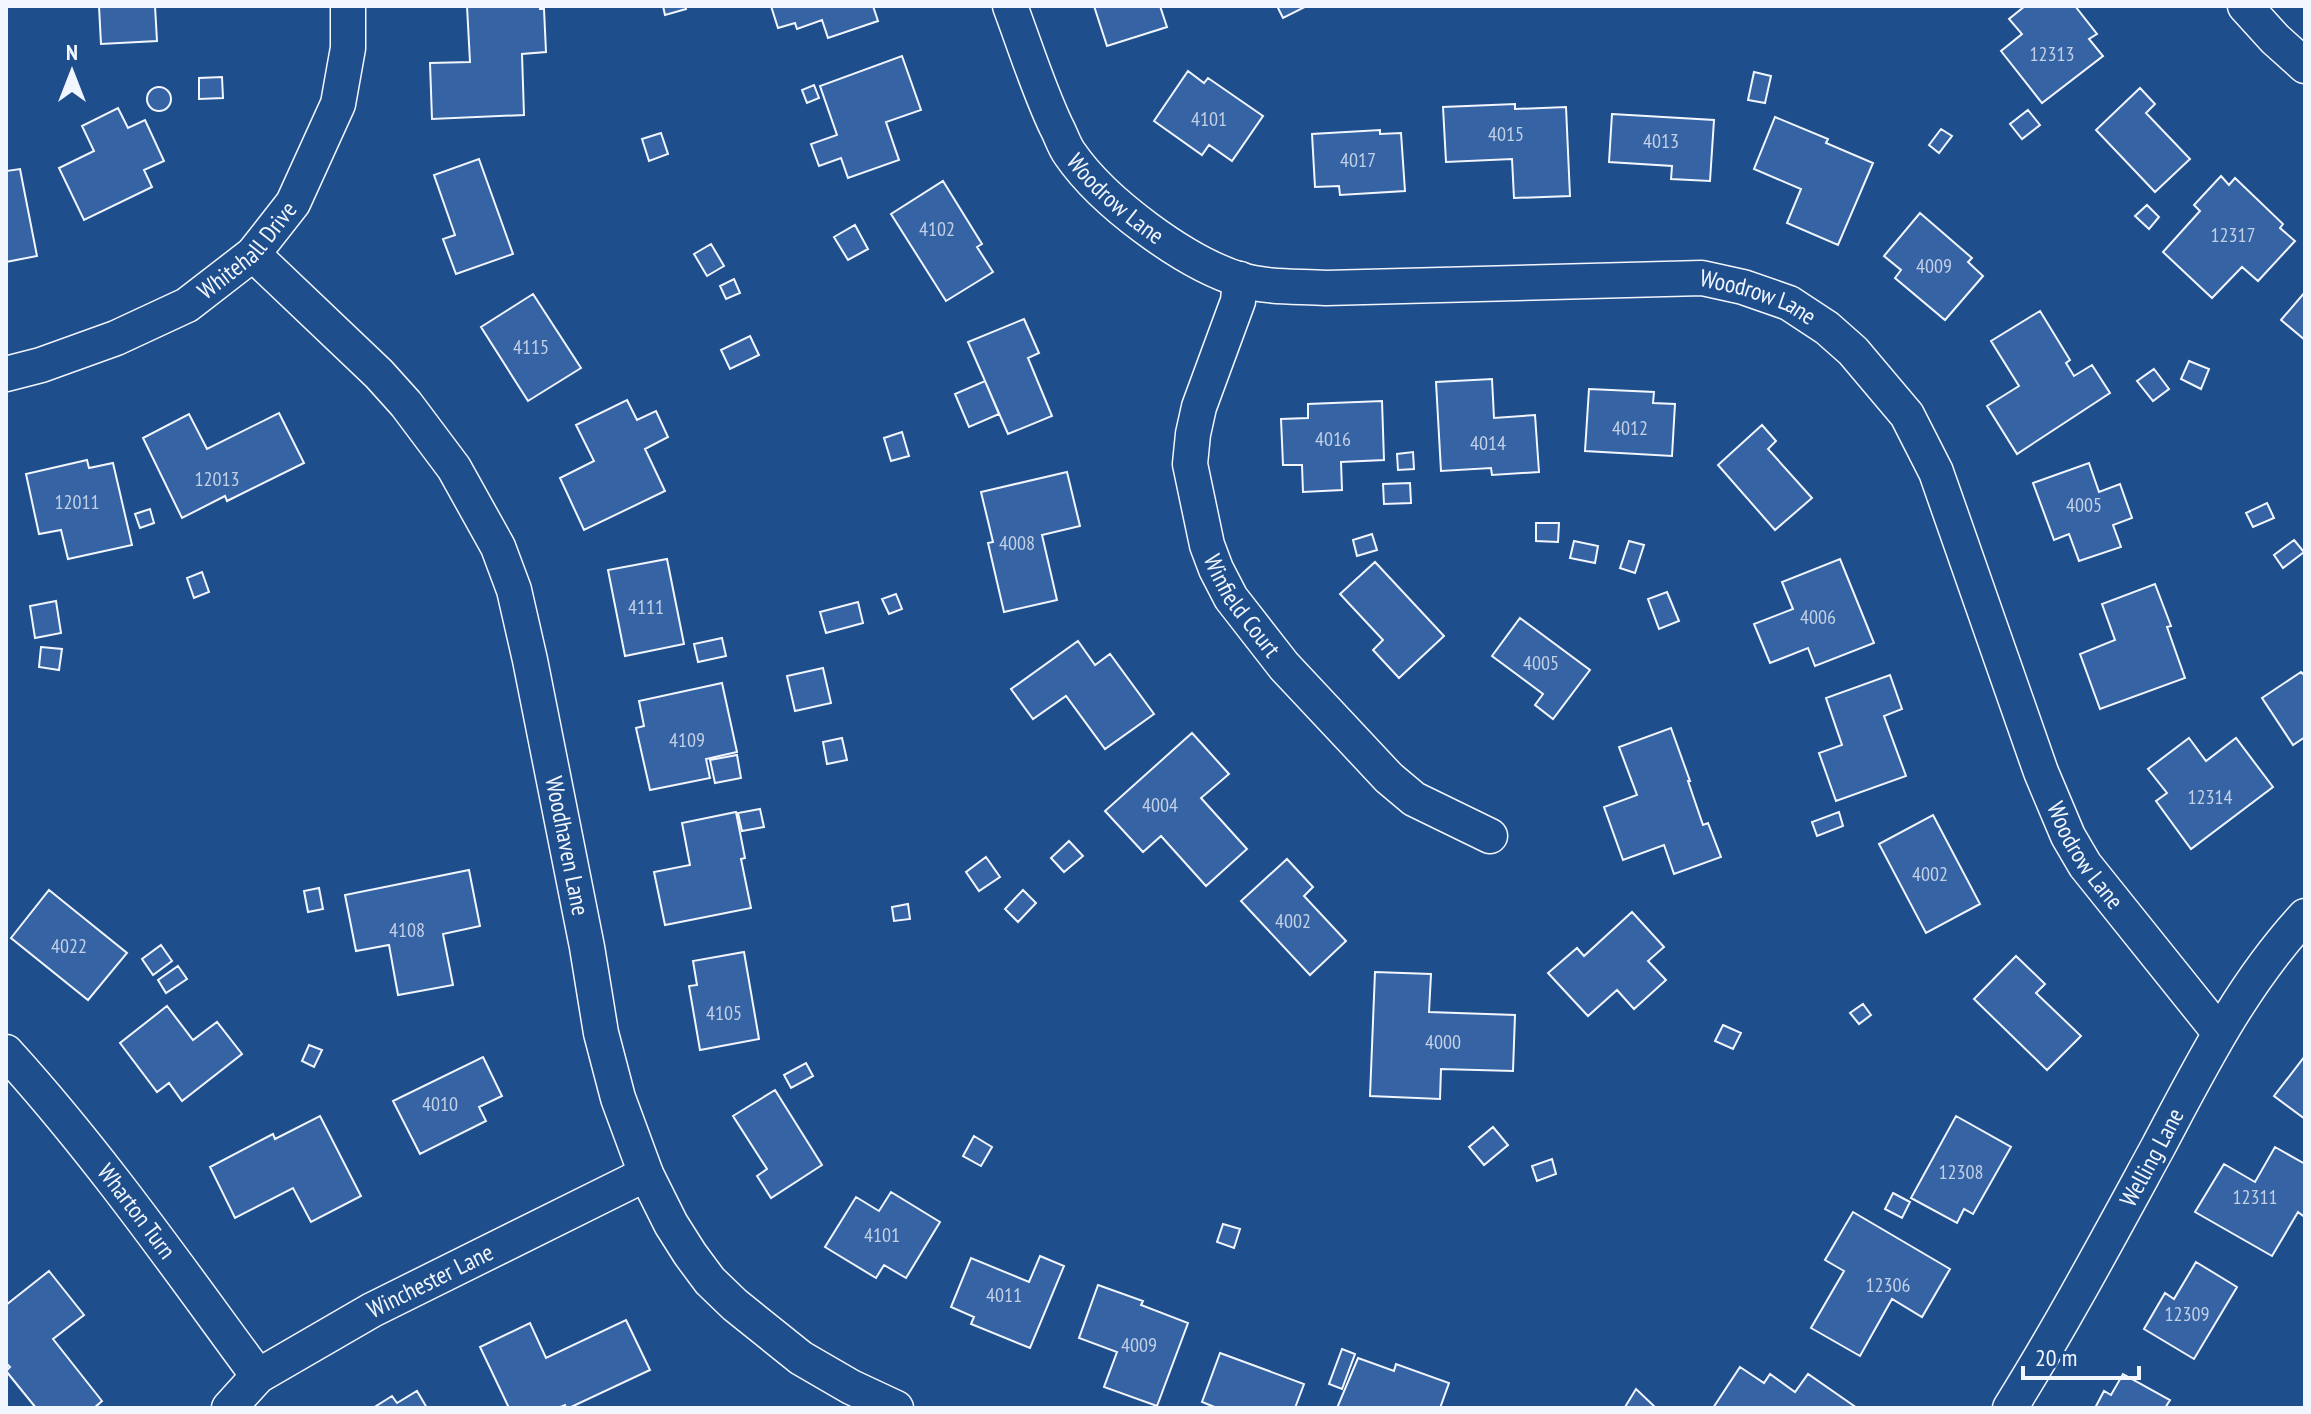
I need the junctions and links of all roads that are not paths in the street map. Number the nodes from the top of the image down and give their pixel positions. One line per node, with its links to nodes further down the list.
1 (348, 6): 5 (street, Whitehall Drive)
2 (1010, 6): 6 (street, Woodrow Lane)
3 (2245, 6): 4 (street)
4 (2305, 66)
5 (253, 254): 7 (street, Whitehall Drive); 12 (street, Woodhaven Lane)
6 (1240, 279): 8 (street, Winfield Court); 10 (street, Woodrow Lane)
7 (6, 374)
8 (1490, 836)
9 (2305, 916): 10 (street, Welling Lane)
10 (2219, 1032): 16 (street, Welling Lane)
11 (6, 1052): 13 (street, Wharton Turn)
12 (646, 1174): 13 (street, Winchester Lane); 15 (street, Woodhaven Lane)
13 (258, 1376): 14 (street, Winchester Lane)
14 (229, 1408)
15 (896, 1408)
16 (2010, 1408)

